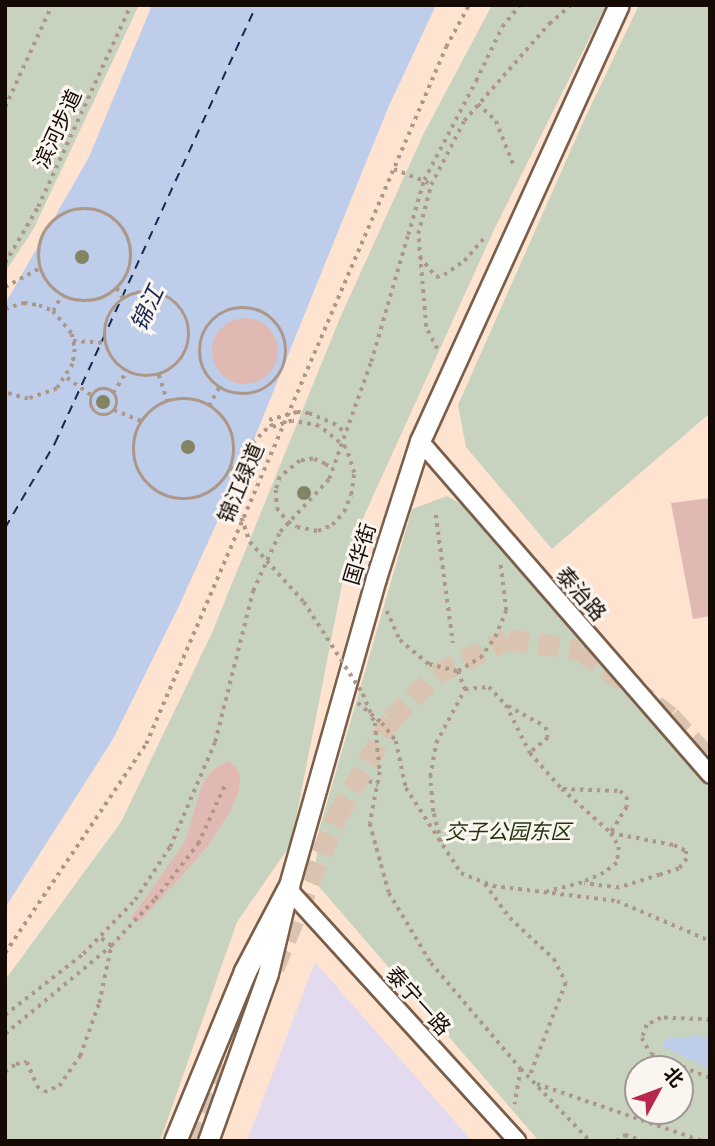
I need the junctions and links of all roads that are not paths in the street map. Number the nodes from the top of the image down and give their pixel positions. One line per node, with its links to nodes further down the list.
1 (620, 5): 2 (street, 国华街)
2 (420, 441): 3 (street, 泰治路); 4 (street, 国华街)
3 (710, 775)
4 (288, 889): 5 (main road); 6 (street, 国华街); 7 (street, 泰宁一路)
5 (175, 1141)
6 (208, 1141)
7 (517, 1141)

